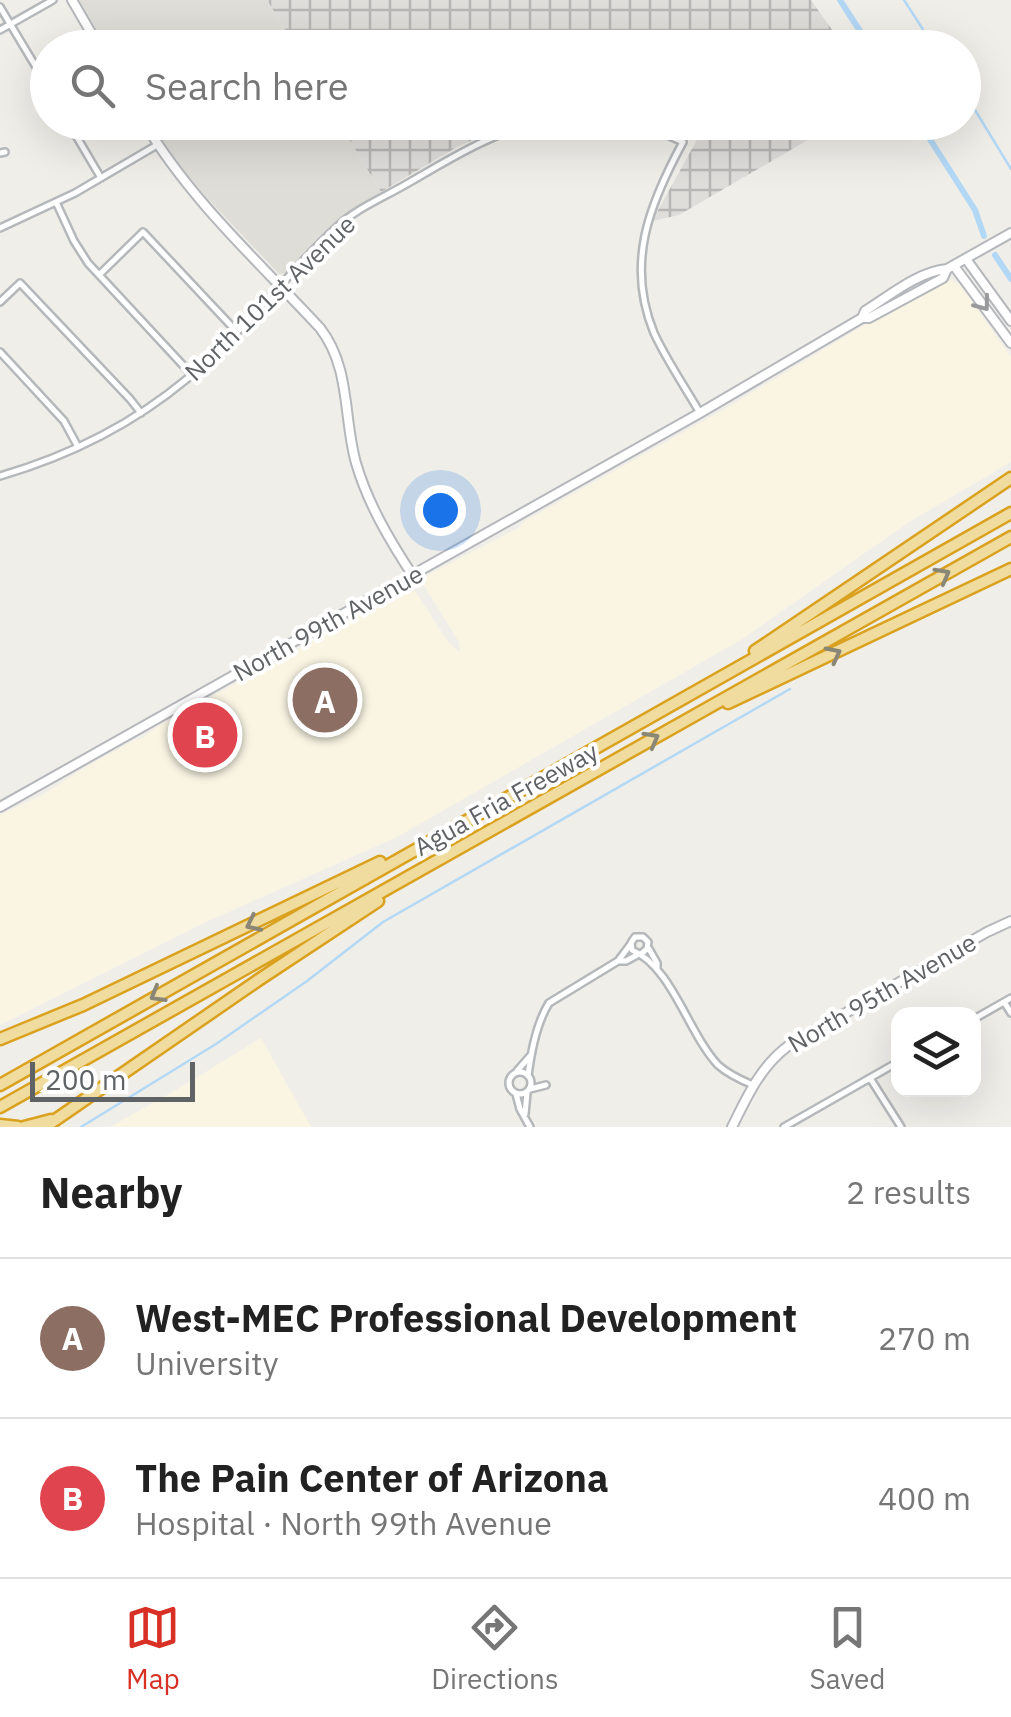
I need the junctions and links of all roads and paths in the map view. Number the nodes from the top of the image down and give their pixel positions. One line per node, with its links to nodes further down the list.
1 (53, 0): 4 (street)
2 (72, 0): 6 (main road)
3 (0, 6): 4 (street)
4 (11, 24): 5 (street); 7 (street)
5 (0, 30)
6 (90, 30)
7 (30, 56)
8 (79, 140): 13 (street)
9 (154, 140): 12 (main road)
10 (489, 140): 20 (street, North 101st Avenue)
11 (679, 140): 29 (street)
12 (157, 145): 13 (street); 20 (main road)
13 (101, 178): 14 (street)
14 (56, 202): 15 (street); 19 (street)
15 (0, 228)
16 (1011, 233): 17 (main road, North 99th Avenue)
17 (966, 260): 18 (main road, North 99th Avenue); 22 (main road)
18 (950, 268): 24 (main road, one-way to 24); 29 (main road, North 99th Avenue)
19 (99, 275): 23 (street); 26 (street)
20 (281, 286): 23 (street, North 101st Avenue); 37 (main road)
21 (0, 302): 28 (street)
22 (1011, 320)
23 (237, 332): 26 (street, North 101st Avenue)
24 (1011, 343)
25 (0, 352): 27 (street)
26 (192, 375): 28 (street, North 101st Avenue)
27 (55, 410): 30 (street); 31 (street)
28 (140, 414): 31 (street, North 101st Avenue)
29 (700, 414): 37 (main road, North 99th Avenue)
30 (47, 417)
31 (78, 447): 32 (street, North 101st Avenue)
32 (0, 476)
33 (1011, 478): 38 (highway)
34 (1011, 513): 38 (highway, Agua Fria Freeway)
35 (1011, 537): 39 (highway, Agua Fria Freeway, one-way to 35)
36 (1011, 569): 39 (highway, one-way to 36)
37 (412, 576): 40 (main road, North 99th Avenue)
38 (670, 705): 41 (highway, Agua Fria Freeway)
39 (681, 723): 42 (highway, Agua Fria Freeway, one-way to 39)
40 (0, 807)
41 (436, 838): 50 (highway, one-way to 50); 56 (highway, Agua Fria Freeway, one-way to 56)
42 (446, 856): 60 (highway, Agua Fria Freeway); 61 (highway)
43 (1011, 921): 57 (main road, North 95th Avenue)
44 (630, 946): 45 (street); 45 (street); 46 (street)
45 (643, 951): 46 (street); 57 (street)
46 (618, 961): 51 (street)
47 (1008, 1000): 48 (street); 49 (street)
48 (1011, 1014)
49 (981, 1015)
50 (0, 1042)
51 (530, 1054): 53 (street); 54 (street)
52 (891, 1066): 55 (street)
53 (514, 1074): 54 (street); 59 (street)
54 (529, 1078): 58 (street); 58 (street)
55 (870, 1078): 68 (street); 69 (street)
56 (0, 1084)
57 (753, 1085): 67 (main road, North 95th Avenue)
58 (528, 1091): 59 (street); 62 (street)
59 (516, 1094): 62 (street)
60 (0, 1108)
61 (63, 1114): 64 (highway); 65 (highway)
62 (525, 1114): 66 (street)
63 (0, 1125): 64 (highway)
64 (21, 1127)
65 (45, 1127)
66 (530, 1127)
67 (732, 1127)
68 (784, 1127)
69 (901, 1127)

